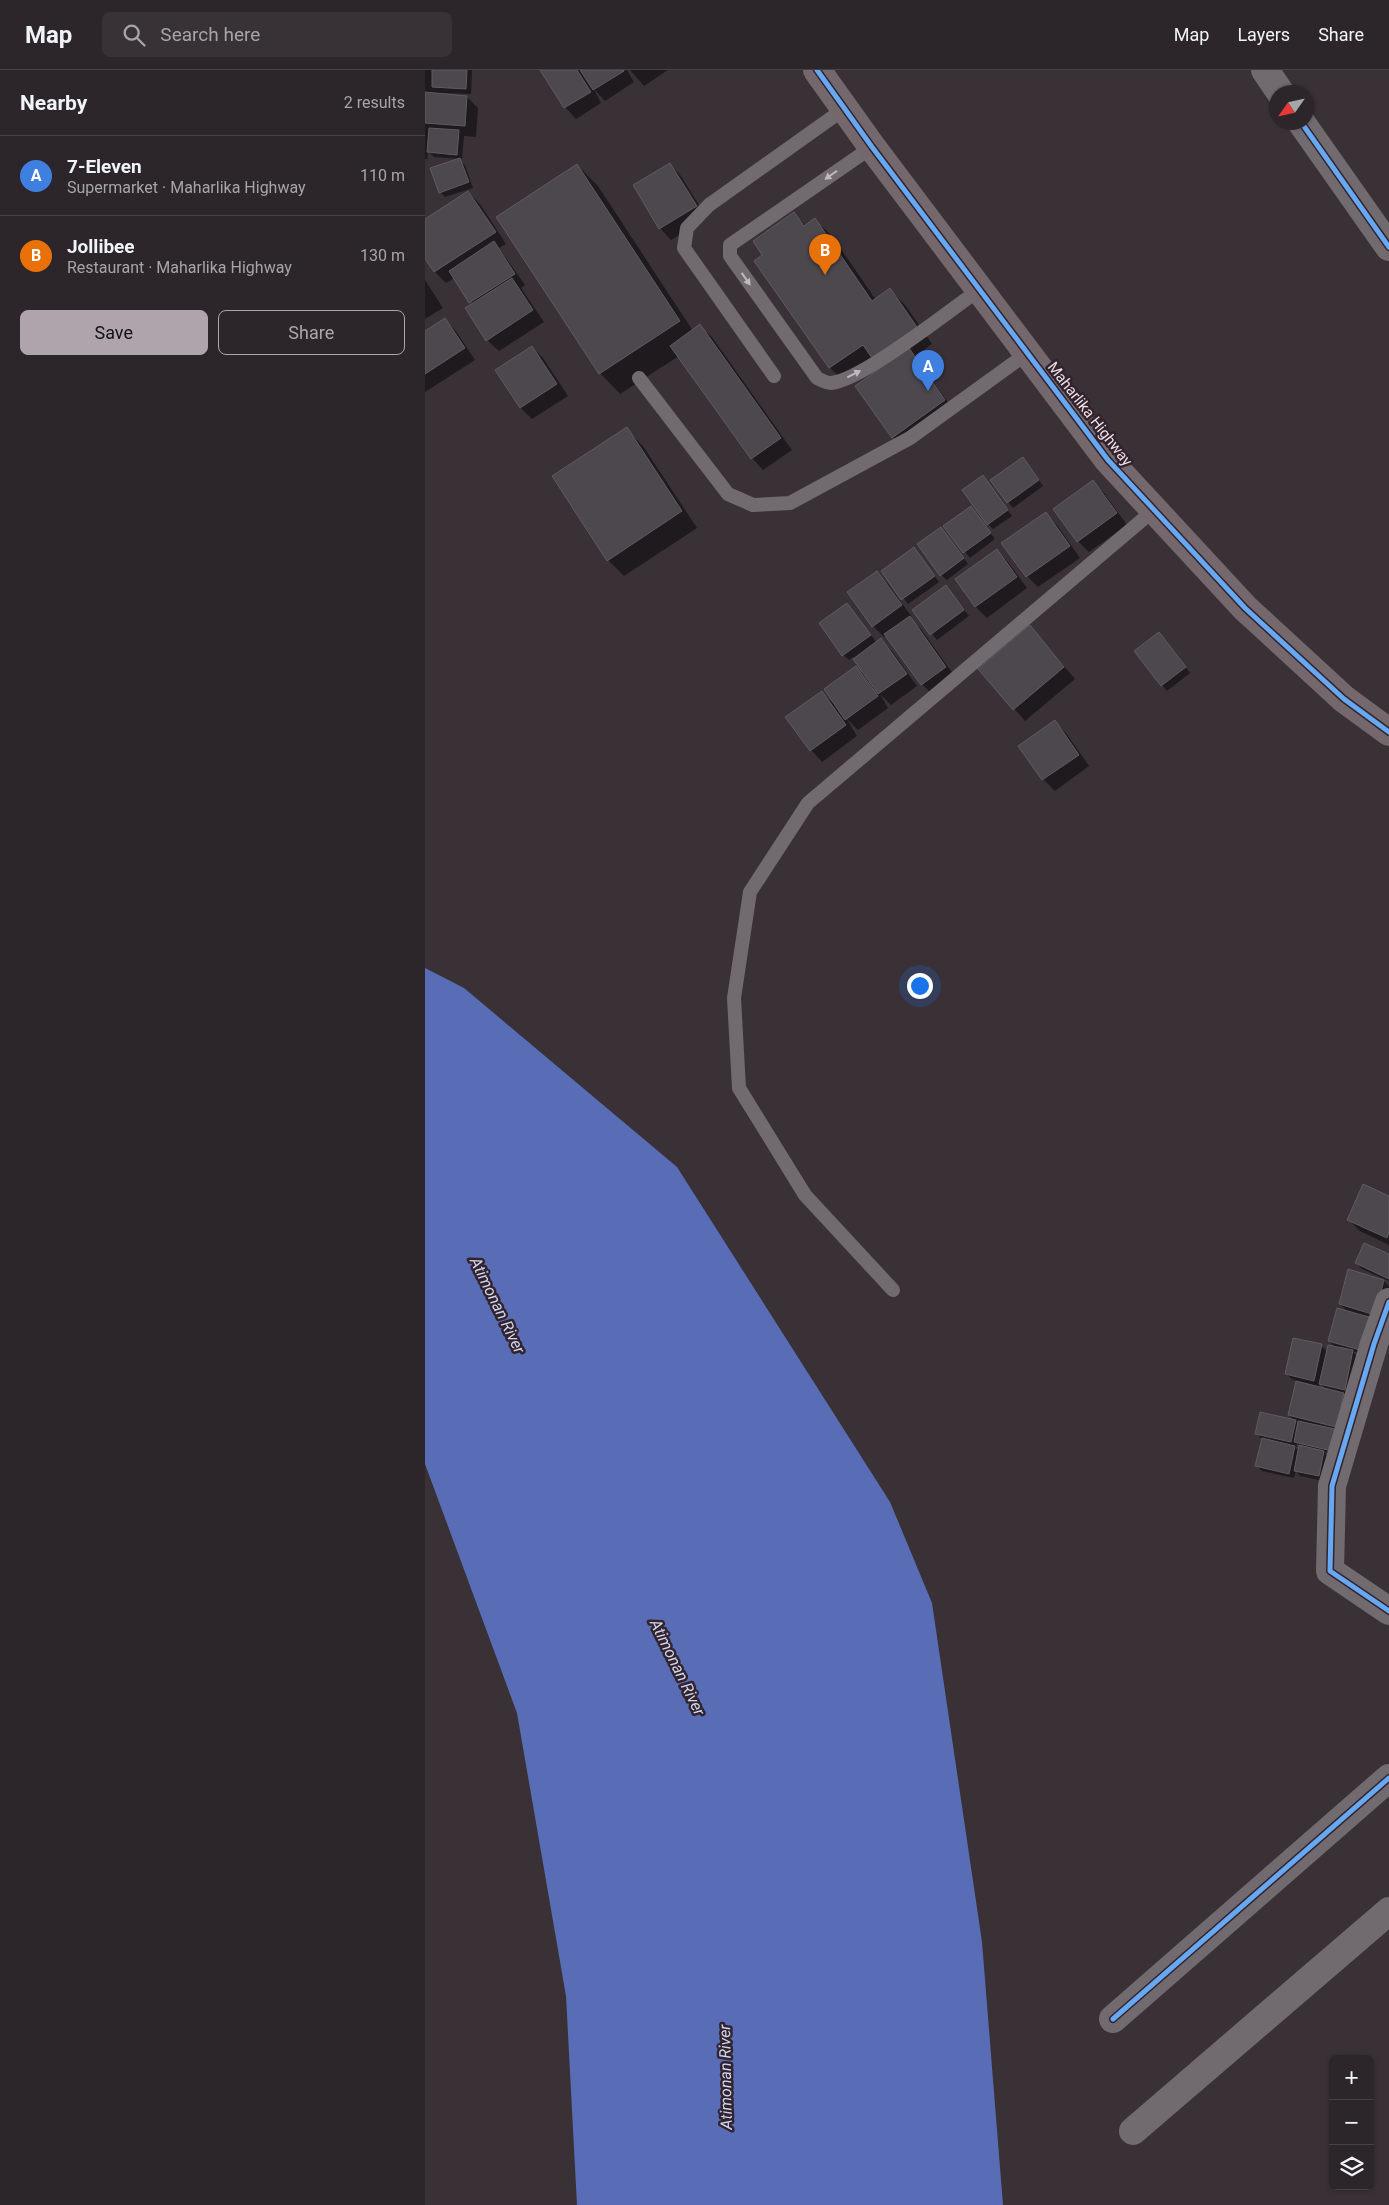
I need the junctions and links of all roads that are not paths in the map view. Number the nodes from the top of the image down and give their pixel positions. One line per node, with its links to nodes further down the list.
1 (817, 70): 4 (highway, Maharlika Highway)
2 (1265, 70): 3 (street)
3 (1275, 85)
4 (844, 109): 6 (highway, Maharlika Highway); 10 (lane)
5 (1307, 130): 7 (street)
6 (871, 147): 8 (highway, Maharlika Highway); 8 (lane, one-way to 8)
7 (1389, 247)
8 (979, 290): 9 (highway, Maharlika Highway)
9 (1026, 354): 11 (lane); 12 (highway, Maharlika Highway)
10 (774, 376)
11 (639, 378)
12 (1154, 510): 13 (highway, Maharlika Highway); 14 (lane)
13 (1389, 732)
14 (893, 1290)
15 (1389, 1302): 16 (street)
16 (1389, 1611)
17 (1389, 1778): 19 (street)
18 (1389, 1911): 20 (street)
19 (1113, 2019)
20 (1133, 2131)

